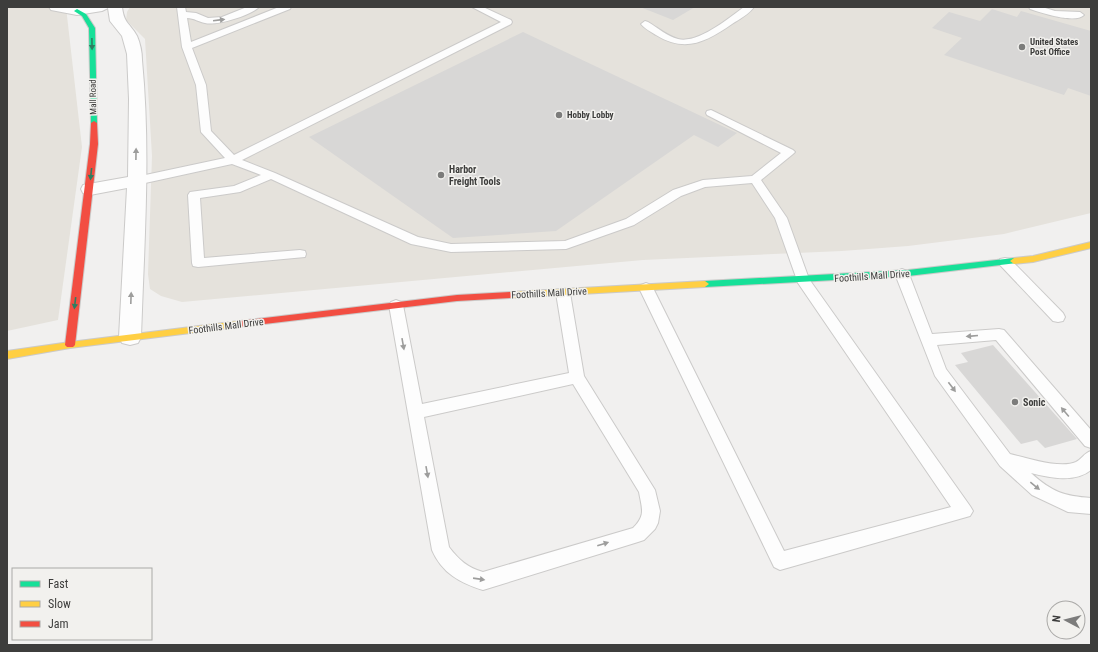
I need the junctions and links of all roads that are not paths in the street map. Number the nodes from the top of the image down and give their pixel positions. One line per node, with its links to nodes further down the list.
1 (56, 7): 9 (street)
2 (102, 7): 9 (street)
3 (115, 7): 18 (street, one-way to 3)
4 (255, 7): 10 (lane, one-way to 4)
5 (287, 7): 13 (lane)
6 (476, 7): 15 (lane)
7 (750, 7): 12 (lane)
8 (1033, 7): 11 (lane)
9 (77, 11): 19 (main road, Mall Road, one-way to 19)
10 (181, 11): 13 (lane)
11 (1080, 15)
12 (644, 24)
13 (187, 48): 15 (lane)
14 (711, 113): 17 (lane)
15 (233, 160): 16 (lane); 18 (lane)
16 (271, 175): 17 (lane); 21 (lane)
17 (755, 179): 24 (lane)
18 (136, 181): 19 (street); 29 (street, one-way to 18)
19 (90, 189): 30 (main road, Mall Road, one-way to 30)
20 (1091, 244): 22 (main road, Foothills Mall Drive)
21 (300, 254)
22 (1005, 262): 23 (main road, Foothills Mall Drive); 28 (lane)
23 (902, 274): 24 (main road, Foothills Mall Drive); 31 (lane)
24 (803, 280): 25 (main road, Foothills Mall Drive); 25 (lane)
25 (646, 288): 26 (main road, Foothills Mall Drive)
26 (563, 293): 27 (main road, Foothills Mall Drive); 33 (lane)
27 (396, 305): 29 (main road, Foothills Mall Drive); 34 (lane, one-way to 34)
28 (1058, 317)
29 (130, 337): 30 (main road, Foothills Mall Drive)
30 (70, 345): 32 (main road, Foothills Mall Drive)
31 (930, 347): 35 (lane, one-way to 31); 37 (lane, one-way to 37)
32 (7, 355)
33 (577, 377): 34 (lane); 34 (lane, one-way to 33)
34 (416, 412)
35 (1090, 444)
36 (1091, 458): 37 (lane)
37 (1006, 460): 38 (lane, one-way to 38)
38 (1091, 506)

